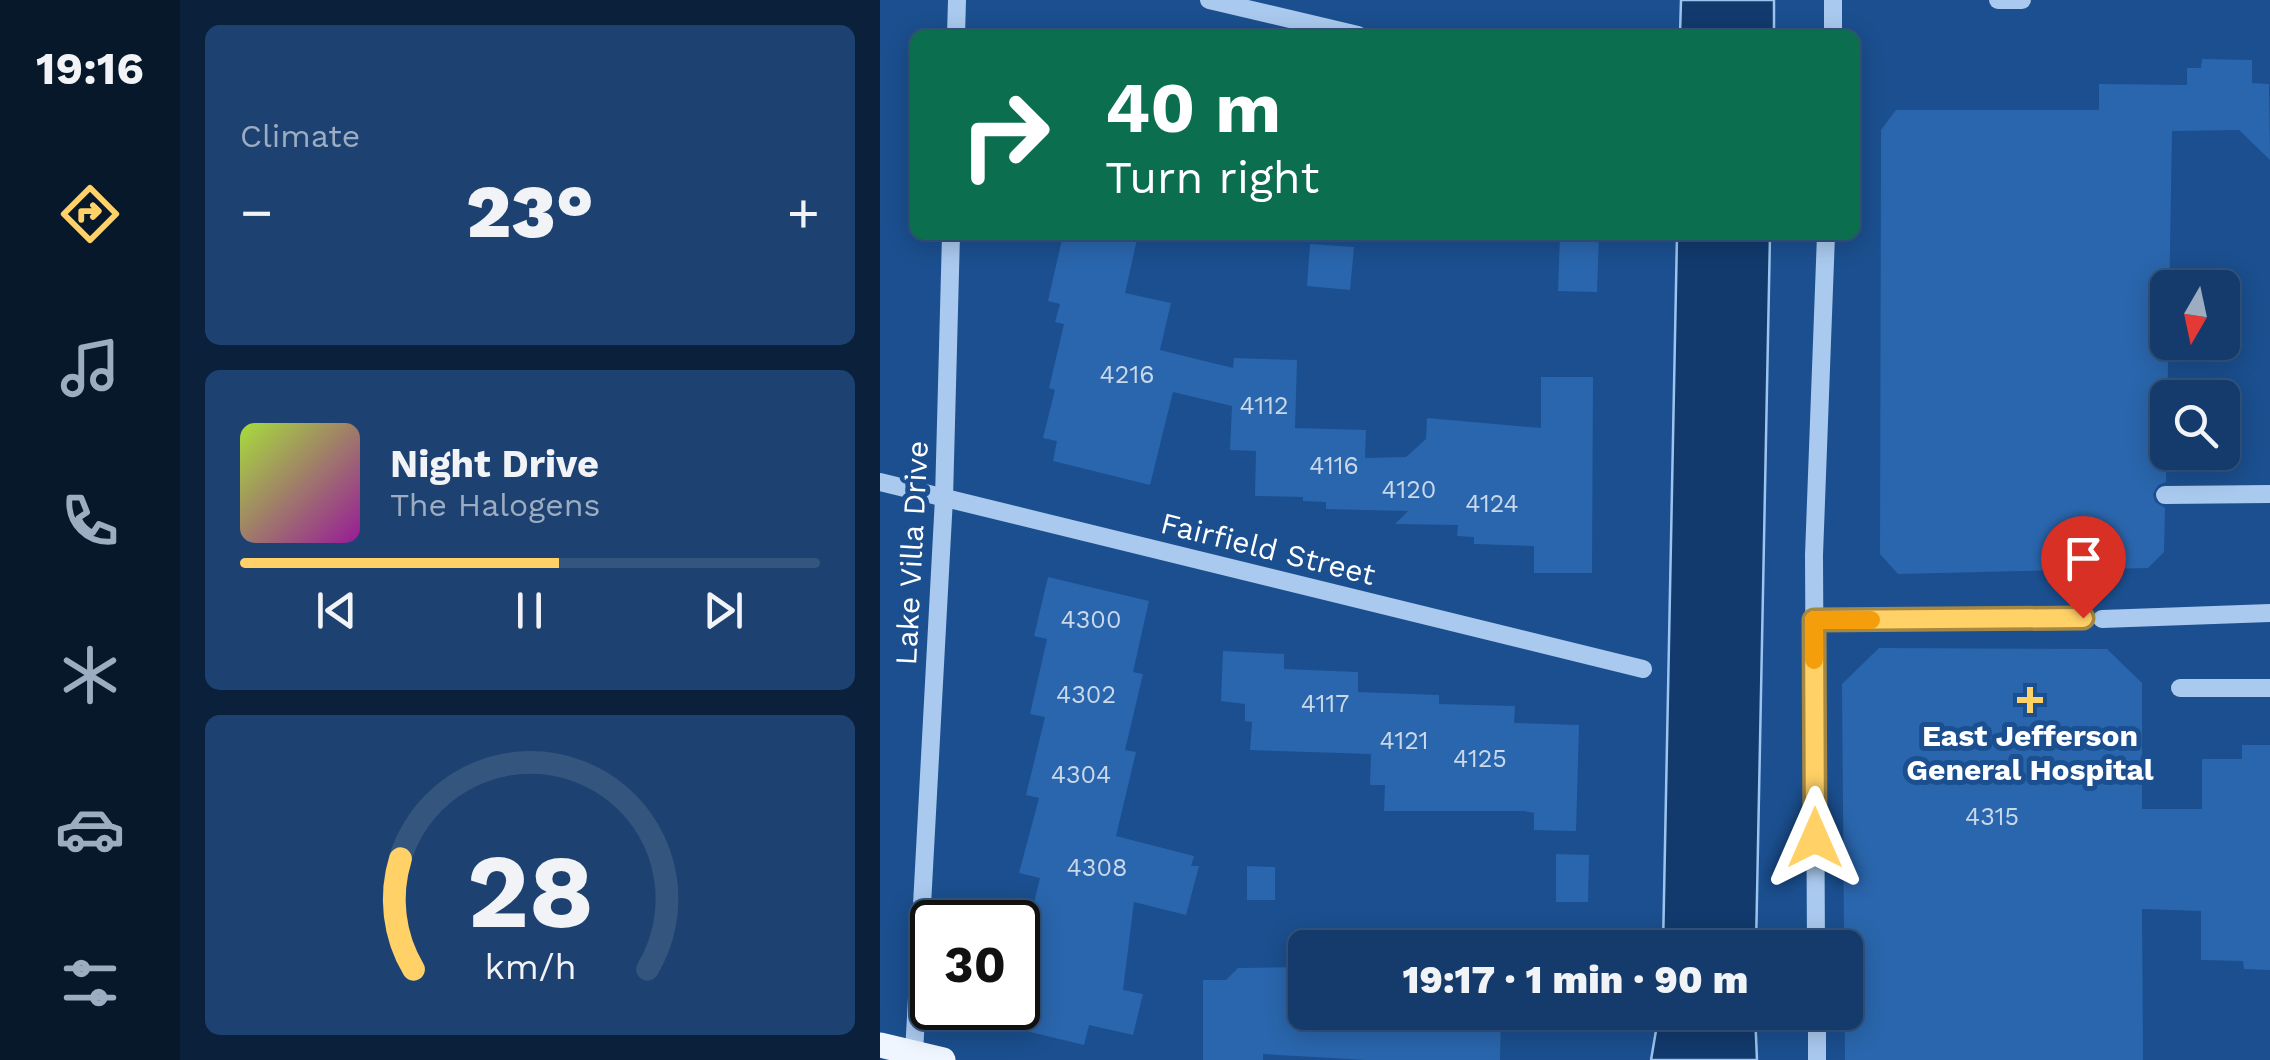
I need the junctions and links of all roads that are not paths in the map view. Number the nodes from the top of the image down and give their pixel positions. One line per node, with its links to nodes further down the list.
1 (957, 0): 6 (street)
2 (1209, 0): 7 (street)
3 (1833, 0): 8 (street)
4 (1998, 0): 5 (street)
5 (2022, 0)
6 (956, 30)
7 (1337, 30)
8 (1833, 30)
9 (950, 240): 14 (street, Lake Villa Drive)
10 (1826, 240): 16 (street)
11 (880, 482): 14 (street, Fairfield Street)
12 (2270, 494): 13 (street)
13 (2165, 495)
14 (944, 498): 17 (street, Fairfield Street); 23 (street, Lake Villa Drive)
15 (2270, 613): 16 (street)
16 (1814, 620): 20 (street)
17 (1643, 669)
18 (2180, 688): 19 (street)
19 (2270, 688)
20 (1816, 930)
21 (1816, 1030): 25 (street)
22 (880, 1045): 23 (main road)
23 (914, 1053): 24 (main road)
24 (943, 1060)
25 (1817, 1060)

